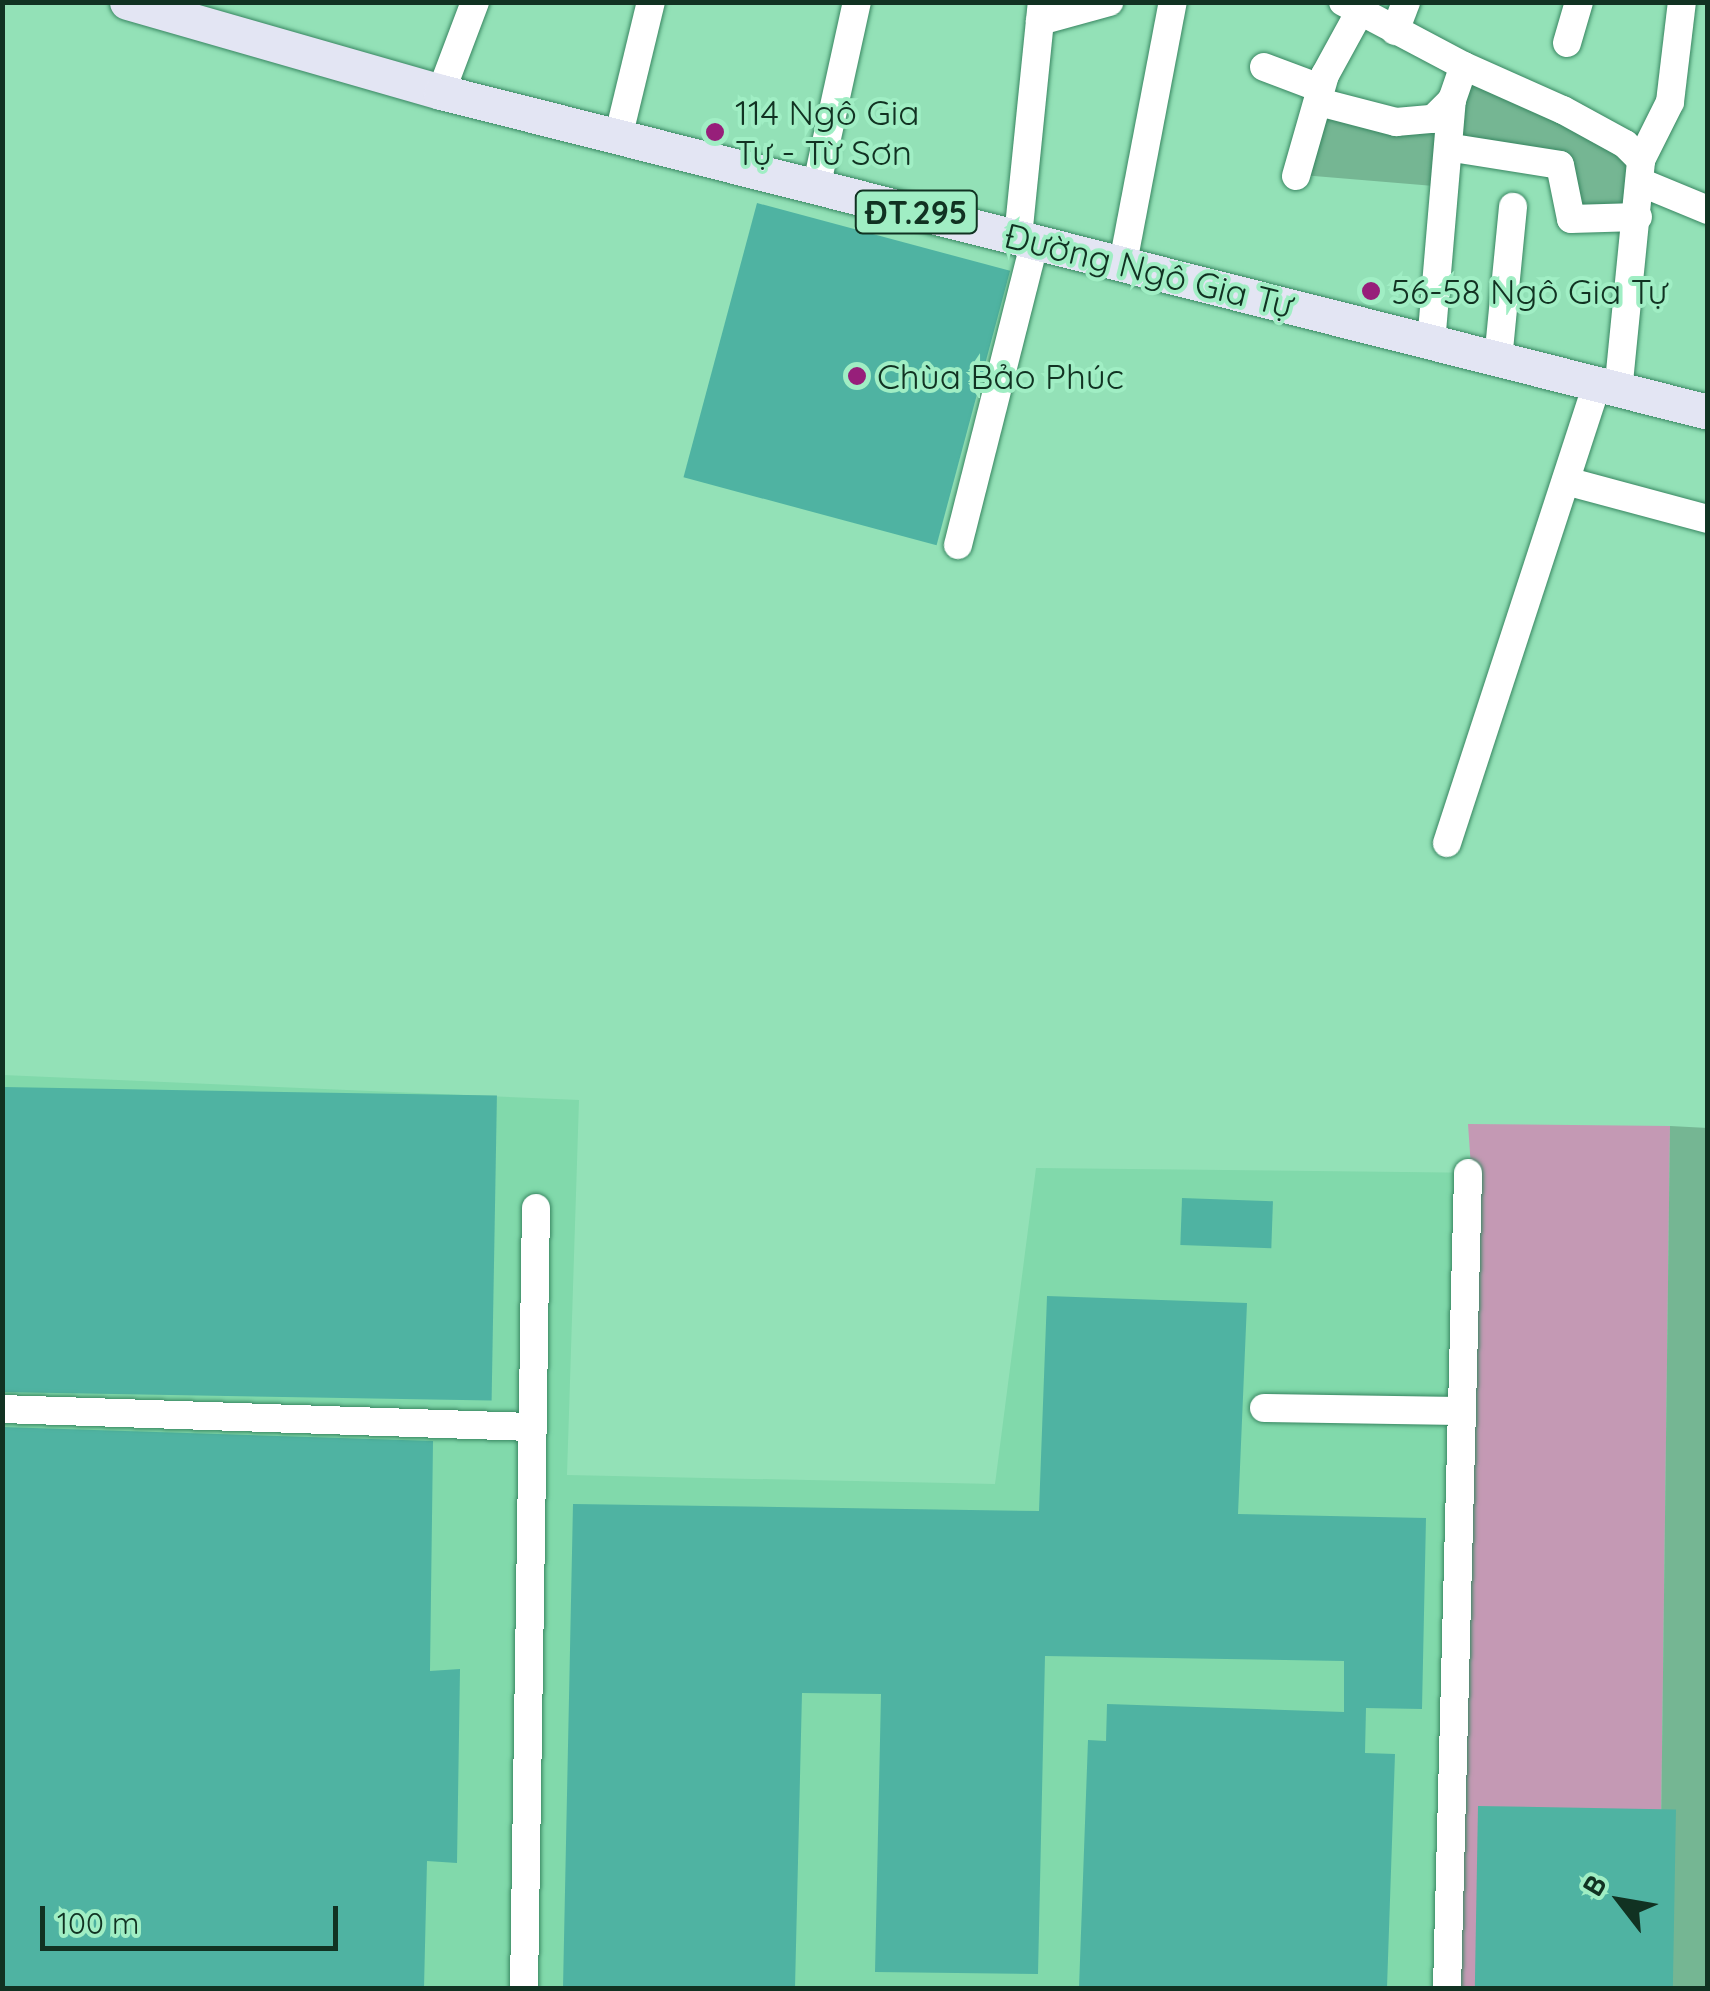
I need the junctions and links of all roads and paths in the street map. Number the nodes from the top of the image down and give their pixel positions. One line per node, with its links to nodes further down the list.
1 (128, 2): 16 (main road, Đường Ngô Gia Tự / ĐT.295)
2 (475, 2): 16 (street)
3 (652, 2): 19 (street)
4 (857, 2): 23 (street)
5 (1110, 2): 11 (street)
6 (1174, 2): 28 (street)
7 (1406, 2): 12 (street)
8 (1579, 2): 13 (street)
9 (1682, 2): 21 (street)
10 (1351, 8): 12 (street); 17 (street)
11 (1041, 12): 27 (street)
12 (1395, 31): 14 (street)
13 (1567, 44)
14 (1464, 66): 18 (street); 21 (street)
15 (1264, 68): 17 (street)
16 (440, 92): 19 (main road, Đường Ngô Gia Tự / ĐT.295)
17 (1320, 95): 18 (street); 22 (street)
18 (1452, 100): 20 (street)
19 (618, 138): 23 (main road, Đường Ngô Gia Tự / ĐT.295)
20 (1453, 148): 26 (street); 29 (street)
21 (1640, 171): 25 (street); 26 (street)
22 (1296, 176)
23 (816, 188): 27 (main road, Đường Ngô Gia Tự / ĐT.295)
24 (1513, 207): 30 (street)
25 (1708, 210)
26 (1638, 216): 31 (street)
27 (1027, 239): 28 (main road, Đường Ngô Gia Tự / ĐT.295); 35 (street)
28 (1124, 263): 29 (main road, Đường Ngô Gia Tự / ĐT.295)
29 (1431, 343): 30 (main road, Đường Ngô Gia Tự / ĐT.295)
30 (1498, 360): 31 (main road, Đường Ngô Gia Tự / ĐT.295)
31 (1608, 389): 32 (main road, Đường Ngô Gia Tự / ĐT.295); 33 (street)
32 (1708, 412)
33 (1566, 480): 34 (street); 36 (street)
34 (1708, 520)
35 (958, 545)
36 (1447, 843)
37 (1468, 1173): 41 (street)
38 (536, 1208): 42 (street)
39 (1264, 1408): 41 (street)
40 (2, 1409): 42 (street)
41 (1461, 1411): 44 (street)
42 (531, 1427): 43 (street)
43 (524, 1988)
44 (1447, 1988)

